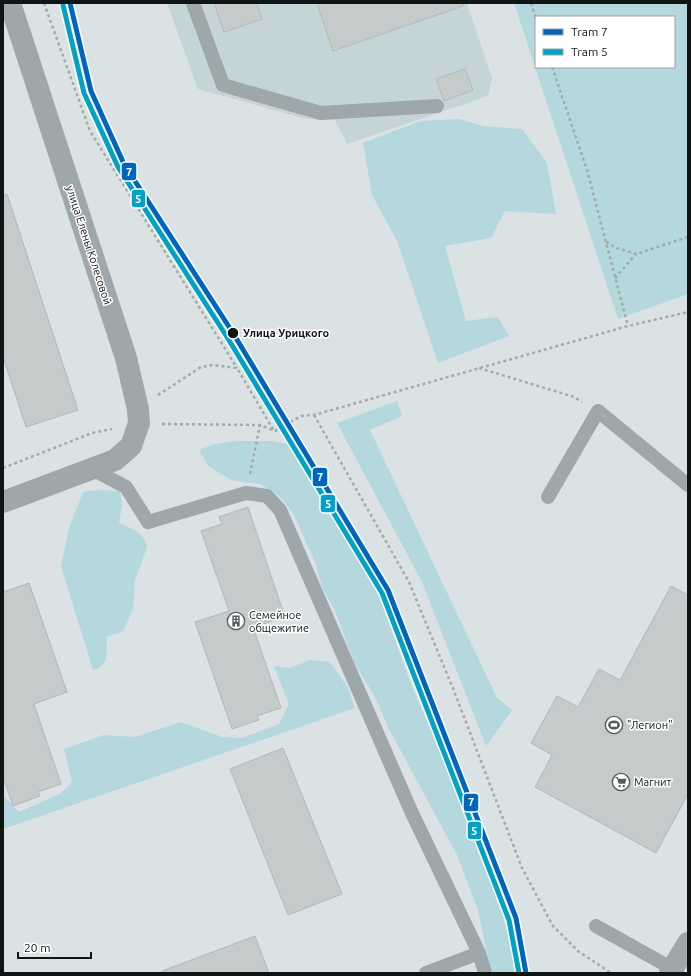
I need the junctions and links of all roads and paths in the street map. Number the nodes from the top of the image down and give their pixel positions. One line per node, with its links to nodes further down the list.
1 (10, 3): 16 (street, улица Елены Колесовой)
2 (44, 3): 14 (path)
3 (193, 3): 7 (lane)
4 (531, 3): 5 (path)
5 (535, 16)
6 (552, 68): 9 (path)
7 (436, 106)
8 (688, 237): 10 (path)
9 (606, 242): 10 (path); 11 (path)
10 (636, 254): 11 (path)
11 (615, 278): 13 (path)
12 (688, 312): 13 (path)
13 (628, 326): 15 (path)
14 (237, 368): 16 (path); 19 (path)
15 (479, 368): 17 (path); 18 (path)
16 (138, 409): 20 (street, улица Елены Колесовой)
17 (598, 411): 21 (lane); 23 (lane)
18 (314, 415): 19 (path); 31 (path)
19 (275, 431): 22 (path)
20 (92, 469): 22 (lane); 24 (street)
21 (688, 485)
22 (246, 493): 27 (lane)
23 (548, 497)
24 (3, 502)
25 (596, 926): 28 (lane)
26 (688, 942): 28 (street)
27 (479, 953): 29 (lane); 30 (lane)
28 (672, 971)
29 (426, 973)
30 (484, 973)
31 (611, 973)

